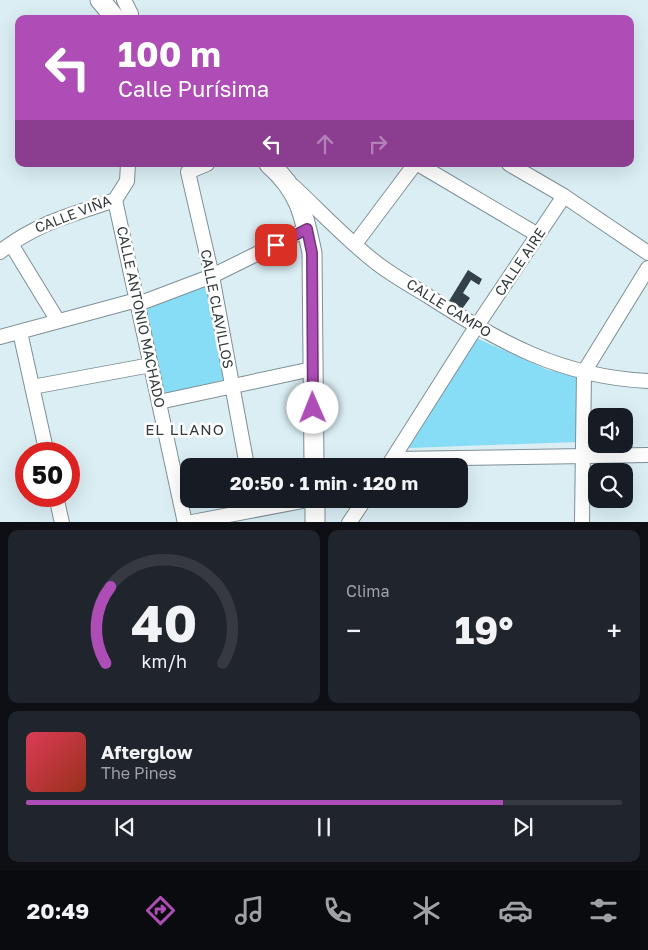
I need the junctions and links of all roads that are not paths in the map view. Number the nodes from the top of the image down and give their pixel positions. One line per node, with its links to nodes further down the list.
1 (100, 0): 3 (main road)
2 (124, 0): 4 (street)
3 (113, 15)
4 (131, 15)
5 (128, 167): 12 (street, CALLE VIÑA)
6 (200, 167): 19 (street, CALLE CLAVILLOS)
7 (414, 167): 15 (street)
8 (421, 167): 14 (street)
9 (514, 167): 11 (street)
10 (276, 170): 13 (main road); 15 (street, CALLE CAMPO)
11 (564, 196): 14 (street, CALLE AIRE); 17 (street)
12 (115, 200): 16 (street, CALLE VIÑA); 20 (street, CALLE ANTONIO MACHADO)
13 (307, 229): 19 (street); 26 (main road)
14 (538, 235): 22 (street, CALLE AIRE)
15 (355, 244): 22 (street, CALLE CAMPO)
16 (5, 248): 21 (street)
17 (648, 253)
18 (648, 268): 27 (street)
19 (212, 276): 20 (street); 29 (street, CALLE CLAVILLOS)
20 (137, 302): 21 (street); 25 (street, CALLE ANTONIO MACHADO)
21 (58, 321): 23 (street)
22 (476, 327): 27 (street, CALLE CAMPO); 37 (street, CALLE AIRE)
23 (20, 332): 24 (street); 30 (street)
24 (1, 335)
25 (152, 365): 30 (street); 31 (street, CALLE ANTONIO MACHADO)
26 (312, 369): 29 (street); 36 (main road)
27 (584, 372): 28 (street, CALLE CAMPO); 34 (street)
28 (648, 380)
29 (233, 386): 31 (street); 35 (street, CALLE CLAVILLOS)
30 (32, 387): 32 (street)
31 (159, 402): 44 (street, CALLE ANTONIO MACHADO)
32 (44, 442)
33 (648, 455): 34 (street)
34 (582, 457): 38 (street); 47 (street)
35 (245, 458)
36 (314, 458)
37 (393, 458)
38 (468, 460)
39 (59, 507): 43 (street)
40 (238, 508): 44 (street)
41 (314, 508): 45 (main road)
42 (359, 508): 46 (street)
43 (62, 522)
44 (186, 522)
45 (315, 522)
46 (349, 522)
47 (582, 522)

